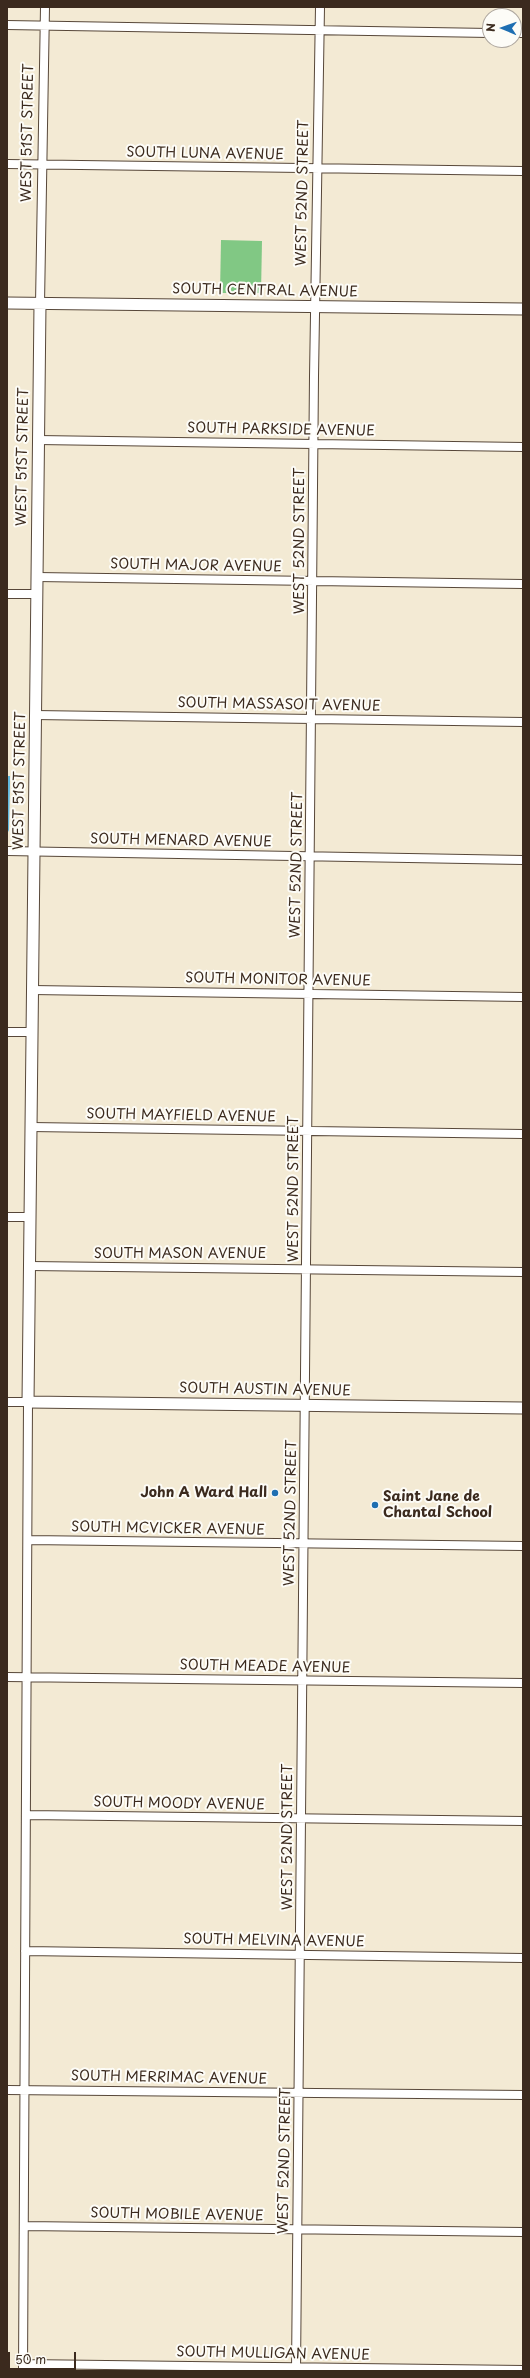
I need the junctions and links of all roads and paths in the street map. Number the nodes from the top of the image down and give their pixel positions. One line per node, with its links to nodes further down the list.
1 (45, 7): 4 (street, WEST 51ST STREET)
2 (320, 7): 5 (street, WEST 52ND STREET)
3 (7, 25): 4 (street)
4 (45, 25): 5 (street); 8 (street, WEST 51ST STREET)
5 (319, 31): 6 (street); 9 (street, WEST 52ND STREET)
6 (482, 33)
7 (7, 164): 8 (street, SOUTH LUNA AVENUE)
8 (43, 165): 9 (street, SOUTH LUNA AVENUE); 12 (street, WEST 51ST STREET)
9 (317, 168): 10 (street, SOUTH LUNA AVENUE); 13 (street, WEST 52ND STREET)
10 (523, 171)
11 (7, 303): 12 (street, SOUTH CENTRAL AVENUE)
12 (40, 304): 13 (street, SOUTH CENTRAL AVENUE); 15 (street, WEST 51ST STREET)
13 (315, 306): 14 (street, SOUTH CENTRAL AVENUE); 16 (street, WEST 52ND STREET)
14 (523, 309)
15 (38, 440): 16 (street, SOUTH PARKSIDE AVENUE); 18 (street, WEST 51ST STREET)
16 (314, 443): 17 (street, SOUTH PARKSIDE AVENUE); 19 (street, WEST 52ND STREET)
17 (523, 447)
18 (36, 577): 19 (street, SOUTH MAJOR AVENUE); 22 (street, WEST 51ST STREET)
19 (312, 580): 20 (street, SOUTH MAJOR AVENUE); 24 (street, WEST 52ND STREET)
20 (523, 584)
21 (7, 594): 22 (street)
22 (36, 594): 23 (street, WEST 51ST STREET)
23 (35, 715): 24 (street, SOUTH MASSASOIT AVENUE); 27 (street, WEST 51ST STREET)
24 (311, 719): 25 (street, SOUTH MASSASOIT AVENUE); 28 (street, WEST 52ND STREET)
25 (523, 722)
26 (7, 851): 27 (street, SOUTH MENARD AVENUE)
27 (34, 852): 28 (street, SOUTH MENARD AVENUE); 30 (street, WEST 51ST STREET)
28 (310, 856): 29 (street, SOUTH MENARD AVENUE); 31 (street, WEST 52ND STREET)
29 (523, 860)
30 (32, 990): 31 (street, SOUTH MONITOR AVENUE); 34 (street, WEST 51ST STREET)
31 (308, 994): 32 (street, SOUTH MONITOR AVENUE); 36 (street, WEST 52ND STREET)
32 (523, 996)
33 (7, 1032): 34 (street)
34 (32, 1032): 35 (street, WEST 51ST STREET)
35 (31, 1127): 36 (street, SOUTH MAYFIELD AVENUE); 39 (street, WEST 51ST STREET)
36 (307, 1131): 37 (street, SOUTH MAYFIELD AVENUE); 41 (street, WEST 52ND STREET)
37 (523, 1134)
38 (7, 1217): 39 (street)
39 (30, 1217): 40 (street, WEST 51ST STREET)
40 (30, 1266): 41 (street, SOUTH MASON AVENUE); 44 (street, WEST 51ST STREET)
41 (306, 1268): 42 (street, SOUTH MASON AVENUE); 45 (street, WEST 52ND STREET)
42 (523, 1272)
43 (7, 1402): 44 (street, SOUTH AUSTIN AVENUE)
44 (28, 1402): 45 (street, SOUTH AUSTIN AVENUE); 47 (street, WEST 51ST STREET)
45 (305, 1406): 46 (street, SOUTH AUSTIN AVENUE); 48 (street, WEST 52ND STREET)
46 (523, 1408)
47 (28, 1540): 48 (street, SOUTH MCVICKER AVENUE); 51 (street, WEST 51ST STREET)
48 (304, 1543): 49 (street, SOUTH MCVICKER AVENUE); 52 (street, WEST 52ND STREET)
49 (523, 1546)
50 (7, 1677): 51 (street, SOUTH MEADE AVENUE)
51 (28, 1677): 52 (street, SOUTH MEADE AVENUE); 54 (street, WEST 51ST STREET)
52 (302, 1681): 53 (street, SOUTH MEADE AVENUE); 55 (street, WEST 52ND STREET)
53 (523, 1683)
54 (27, 1815): 55 (street, SOUTH MOODY AVENUE); 57 (street, WEST 51ST STREET)
55 (301, 1818): 56 (street, SOUTH MOODY AVENUE); 58 (street, WEST 52ND STREET)
56 (523, 1821)
57 (25, 1952): 58 (street, SOUTH MELVINA AVENUE); 61 (street, WEST 51ST STREET)
58 (301, 1955): 59 (street, SOUTH MELVINA AVENUE); 62 (street, WEST 52ND STREET)
59 (523, 1958)
60 (7, 2090): 61 (street, SOUTH MERRIMAC AVENUE)
61 (24, 2091): 62 (street, SOUTH MERRIMAC AVENUE); 64 (street, WEST 51ST STREET)
62 (298, 2093): 63 (street, SOUTH MERRIMAC AVENUE); 65 (street, WEST 52ND STREET)
63 (523, 2095)
64 (24, 2226): 65 (street, SOUTH MOBILE AVENUE); 67 (street, WEST 51ST STREET)
65 (297, 2230): 66 (street, SOUTH MOBILE AVENUE); 68 (street, WEST 52ND STREET)
66 (523, 2232)
67 (23, 2367): 68 (street, SOUTH MULLIGAN AVENUE)
68 (296, 2369): 69 (street, SOUTH MULLIGAN AVENUE)
69 (523, 2370)

